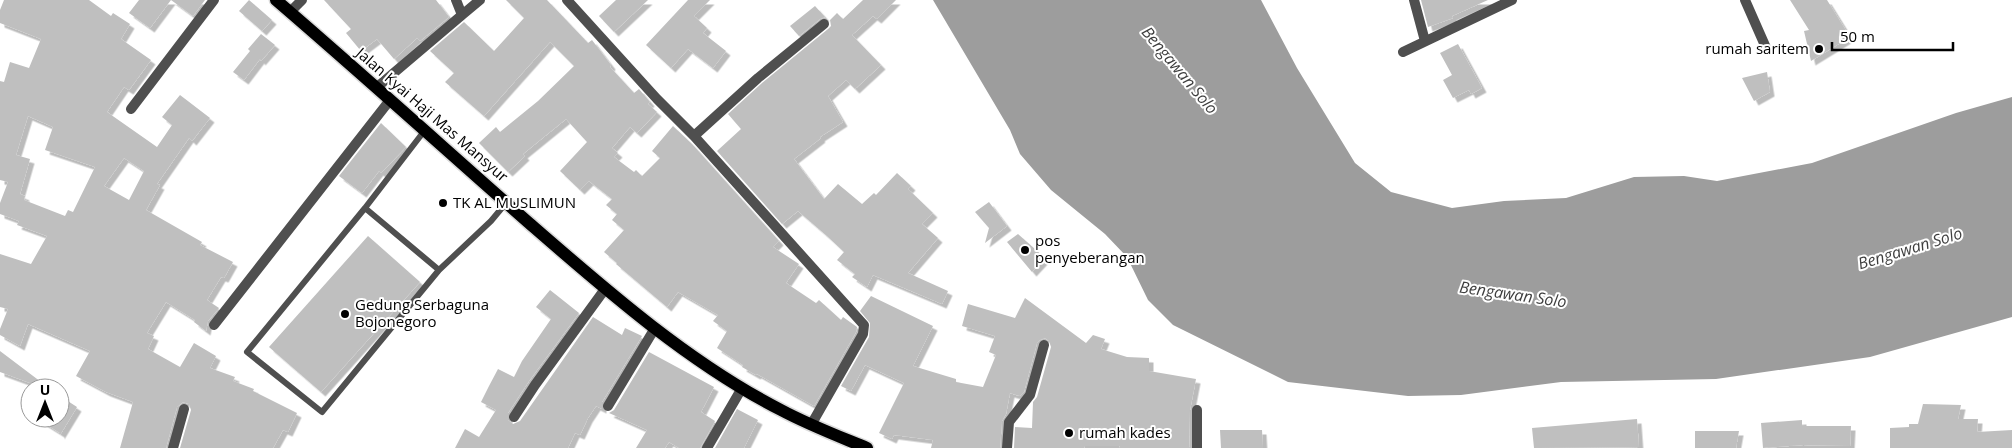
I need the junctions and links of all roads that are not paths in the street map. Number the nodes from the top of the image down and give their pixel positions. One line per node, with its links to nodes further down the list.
1 (214, 0): 18 (street)
2 (276, 0): 10 (main road, Jalan Kyai Haji Mas Mansyur)
3 (302, 0): 10 (street)
4 (456, 0): 11 (street)
5 (480, 0): 11 (street)
6 (567, 0): 20 (street)
7 (1414, 0): 13 (street)
8 (1512, 0): 13 (street)
9 (1745, 0): 14 (street)
10 (290, 12): 16 (main road, Jalan Kyai Haji Mas Mansyur)
11 (462, 15): 16 (street)
12 (824, 24): 20 (street)
13 (1426, 41): 15 (street)
14 (1767, 50)
15 (1403, 52)
16 (376, 88): 17 (main road, Jalan Kyai Haji Mas Mansyur)
17 (390, 100): 19 (main road, Jalan Kyai Haji Mas Mansyur); 25 (street)
18 (131, 109)
19 (425, 130): 21 (main road, Jalan Kyai Haji Mas Mansyur); 22 (lane)
20 (694, 136): 33 (street)
21 (506, 203): 23 (lane); 24 (main road, Jalan Kyai Haji Mas Mansyur)
22 (365, 208): 23 (lane); 23 (lane)
23 (439, 270)
24 (606, 289): 26 (main road, Jalan Kyai Haji Mas Mansyur); 32 (street)
25 (214, 325)
26 (655, 328): 28 (main road, Jalan Kyai Haji Mas Mansyur); 29 (street)
27 (1044, 345): 37 (street)
28 (742, 388): 33 (main road, Jalan Kyai Haji Mas Mansyur); 35 (street)
29 (608, 406)
30 (184, 409): 34 (street)
31 (1197, 410): 38 (street)
32 (514, 417)
33 (811, 425): 36 (main road, Jalan Kyai Haji Mas Mansyur)
34 (173, 448)
35 (707, 448)
36 (868, 448)
37 (1008, 448)
38 (1198, 448)

